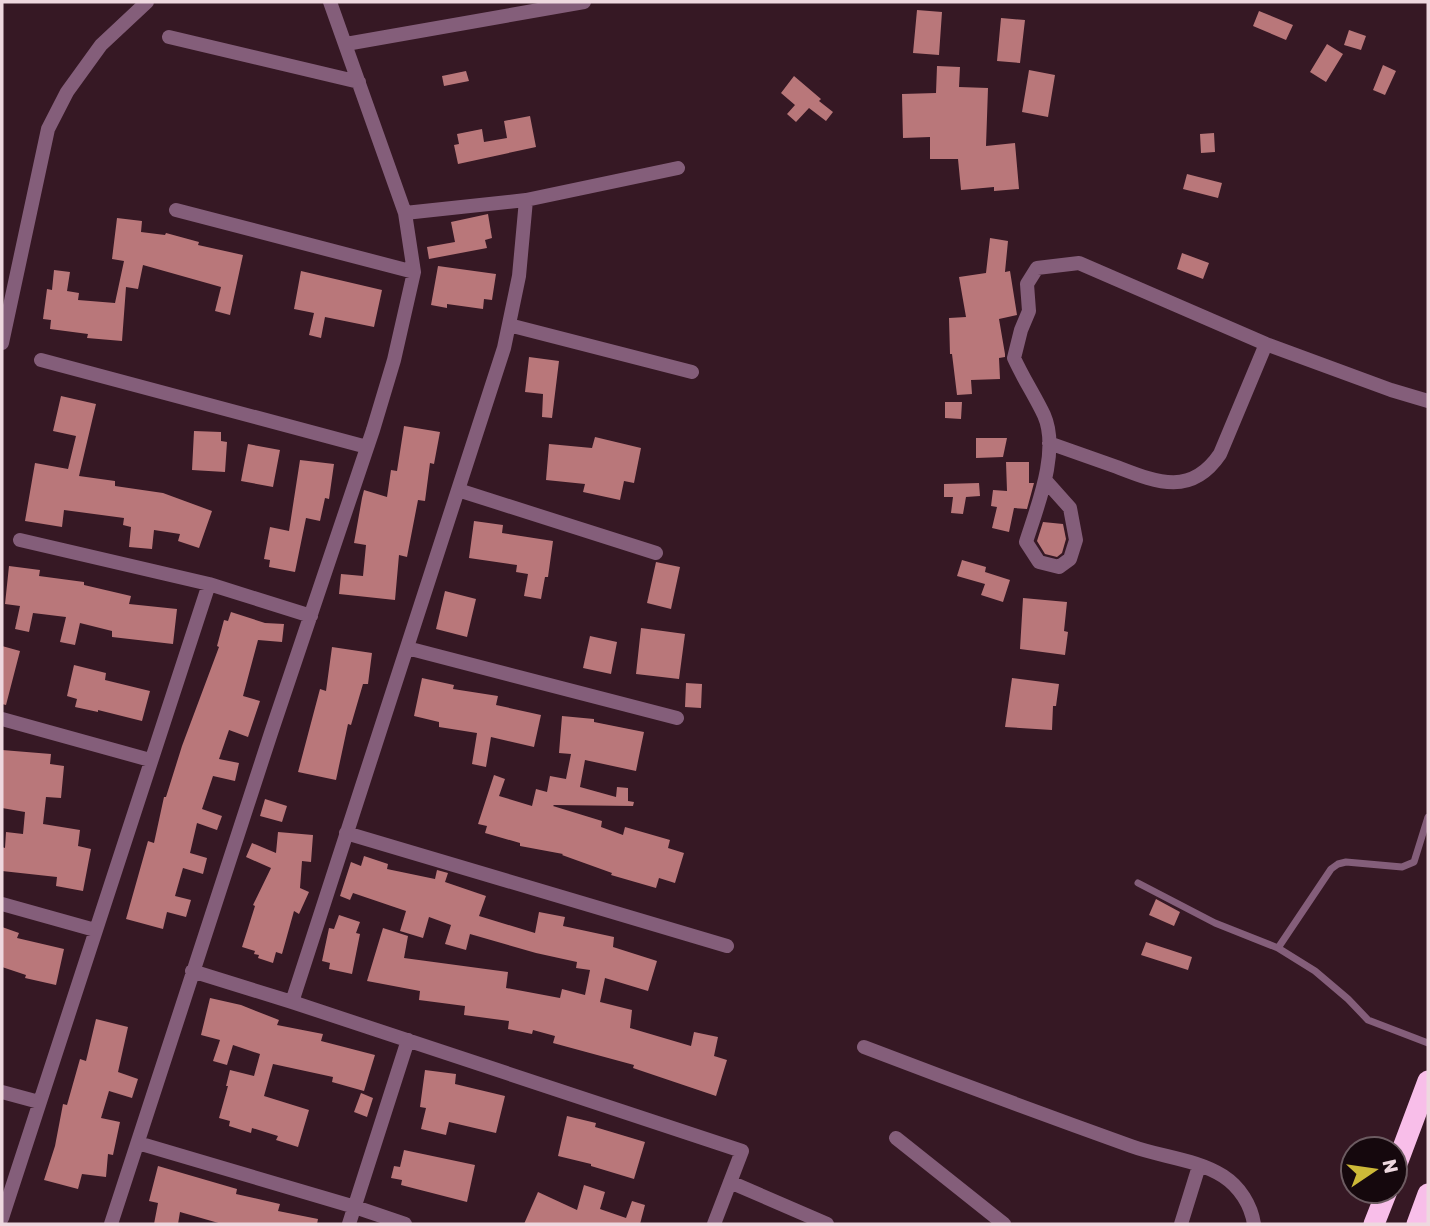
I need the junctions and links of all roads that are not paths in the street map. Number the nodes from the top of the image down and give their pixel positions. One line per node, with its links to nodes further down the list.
1 (147, 2): 13 (street)
2 (330, 2): 5 (street)
3 (584, 2): 5 (street)
4 (169, 37): 6 (street)
5 (346, 44): 6 (street)
6 (359, 82): 10 (street)
7 (678, 168): 8 (street)
8 (526, 200): 10 (street); 12 (street)
9 (176, 210): 11 (street)
10 (405, 213): 11 (street)
11 (414, 272): 19 (street)
12 (509, 325): 16 (street); 21 (street)
13 (2, 342)
14 (1266, 344): 17 (street); 18 (street); 18 (street)
15 (41, 360): 19 (street)
16 (692, 372)
17 (1428, 401)
18 (1049, 443): 20 (street)
19 (367, 447): 25 (street)
20 (1045, 480): 20 (street)
21 (458, 490): 23 (street); 26 (street)
22 (20, 540): 24 (street)
23 (656, 553)
24 (209, 584): 25 (street); 29 (street)
25 (312, 616): 37 (street)
26 (407, 648): 27 (street); 31 (street)
27 (677, 718)
28 (2, 719): 29 (street)
29 (150, 760): 34 (street)
30 (1428, 817): 36 (lane)
31 (346, 832): 35 (street); 38 (street)
32 (1138, 883): 36 (lane)
33 (2, 904): 34 (street)
34 (95, 930): 44 (street)
35 (727, 946)
36 (1278, 948): 40 (lane)
37 (192, 971): 38 (street); 47 (street)
38 (292, 1002): 39 (street)
39 (408, 1041): 49 (street); 52 (street)
40 (1428, 1043)
41 (864, 1047): 48 (street)
42 (1428, 1081): 45 (highway)
43 (2, 1092): 44 (street)
44 (39, 1102): 53 (street)
45 (1408, 1135)
46 (896, 1138): 59 (street)
47 (138, 1143): 52 (street); 54 (street)
48 (1199, 1166): 60 (street); 61 (street)
49 (730, 1182): 57 (street); 58 (street)
50 (1428, 1194): 63 (highway)
51 (1381, 1205): 62 (highway)
52 (355, 1207): 55 (street); 56 (street)
53 (2, 1218)
54 (111, 1224)
55 (349, 1224)
56 (405, 1224)
57 (714, 1224)
58 (827, 1224)
59 (1004, 1224)
60 (1181, 1224)
61 (1254, 1224)
62 (1374, 1224)
63 (1417, 1224)

